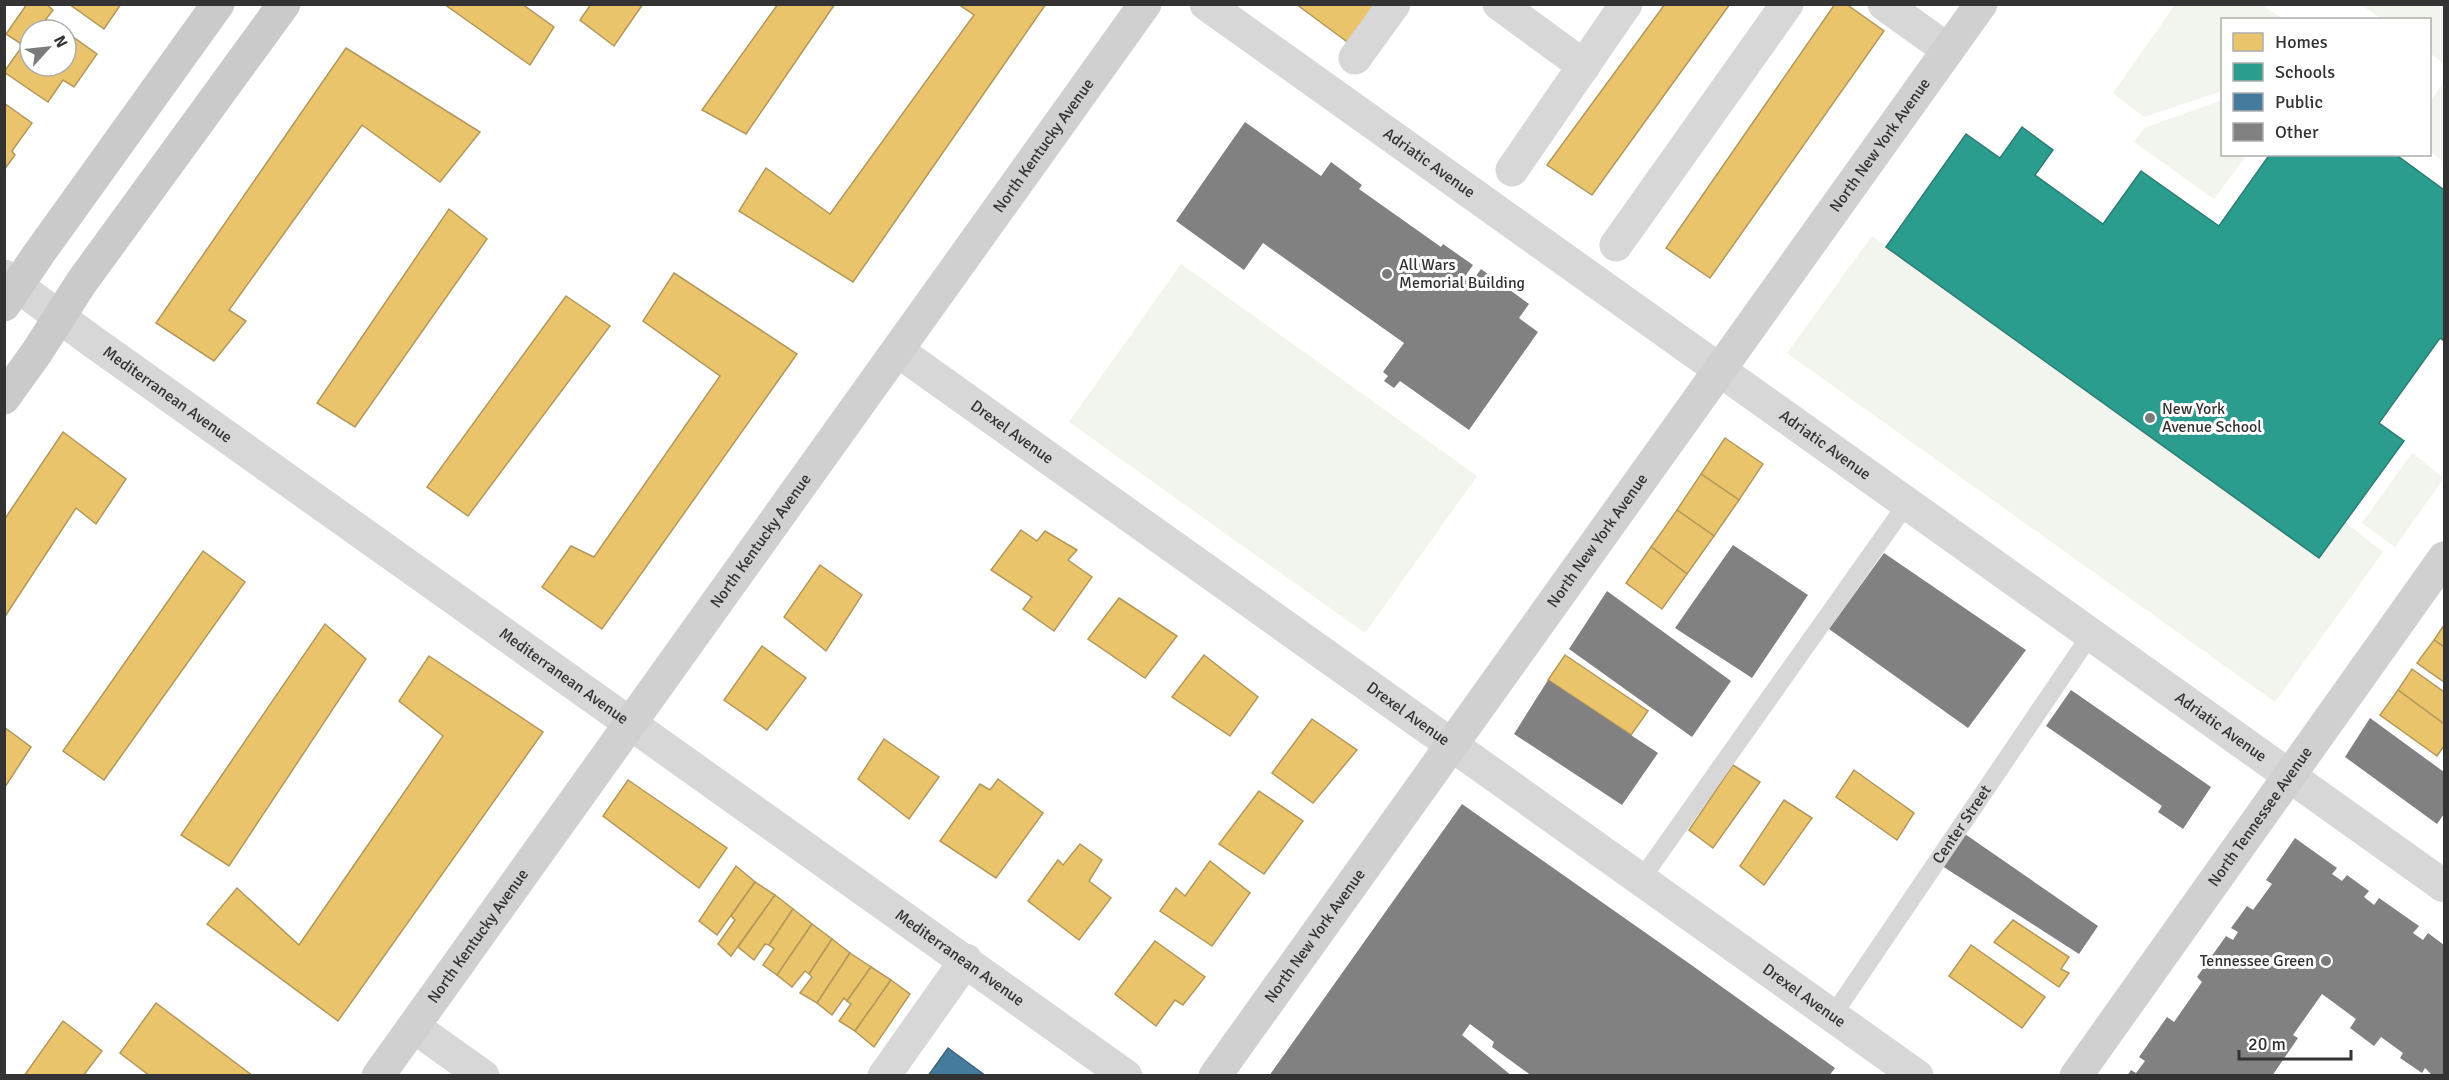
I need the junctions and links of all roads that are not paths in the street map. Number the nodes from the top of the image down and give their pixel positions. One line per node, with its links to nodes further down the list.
1 (218, 4): 16 (main road)
2 (284, 4): 17 (main road)
3 (1145, 4): 18 (street, North Kentucky Avenue)
4 (1206, 4): 19 (street, Adriatic Avenue)
5 (1394, 4): 12 (street)
6 (1499, 4): 13 (street)
7 (1626, 4): 13 (street)
8 (1787, 4): 15 (street)
9 (1884, 4): 11 (street)
10 (1981, 4): 11 (street, North New York Avenue)
11 (1948, 50): 19 (street, North New York Avenue)
12 (1355, 58)
13 (1584, 66): 14 (street)
14 (1512, 170)
15 (1616, 245)
16 (9, 289): 17 (street, Mediterranean Avenue)
17 (60, 317): 20 (main road); 24 (street, Mediterranean Avenue)
18 (898, 351): 24 (street, North Kentucky Avenue); 25 (street, Drexel Avenue)
19 (1720, 369): 21 (street, Adriatic Avenue); 25 (street, North New York Avenue)
20 (4, 398)
21 (1908, 502): 23 (street, Adriatic Avenue); 27 (lane)
22 (2445, 558): 26 (street, North Tennessee Avenue)
23 (2091, 634): 26 (street, Adriatic Avenue); 30 (lane, Center Street)
24 (631, 722): 29 (street, Mediterranean Avenue); 31 (street, North Kentucky Avenue)
25 (1451, 744): 27 (street, Drexel Avenue); 36 (street, North New York Avenue)
26 (2288, 775): 28 (street, Adriatic Avenue); 38 (street, North Tennessee Avenue)
27 (1642, 878): 30 (street, Drexel Avenue)
28 (2445, 886)
29 (966, 960): 34 (street); 35 (street, Mediterranean Avenue)
30 (1833, 1015): 37 (street, Drexel Avenue)
31 (414, 1027): 32 (street, North Kentucky Avenue); 33 (street)
32 (378, 1076)
33 (483, 1076)
34 (884, 1076)
35 (1126, 1076)
36 (1215, 1076)
37 (1917, 1076)
38 (2076, 1076)

